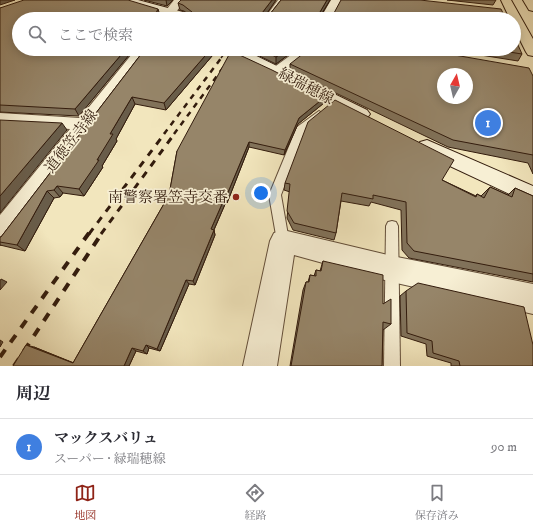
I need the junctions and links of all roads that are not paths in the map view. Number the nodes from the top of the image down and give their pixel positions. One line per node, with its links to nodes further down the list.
1 (126, 0): 9 (street)
2 (180, 0): 10 (street)
3 (281, 0): 11 (lane)
4 (336, 0): 12 (street)
5 (506, 0): 13 (main road)
6 (528, 0): 7 (main road)
7 (533, 8)
8 (497, 10): 13 (street)
9 (158, 12)
10 (171, 12)
11 (272, 12)
12 (330, 12)
13 (513, 12)
14 (521, 28): 15 (main road)
15 (533, 52)
16 (138, 56): 23 (street, 道徳笠寺線)
17 (250, 56): 19 (street, 緑瑞穂線)
18 (298, 56): 19 (street)
19 (278, 71): 20 (street, 緑瑞穂線)
20 (334, 101): 22 (street, 緑瑞穂線); 29 (lane)
21 (0, 119): 23 (street)
22 (377, 122)
23 (85, 124): 26 (street, 道徳笠寺線)
24 (412, 140): 25 (street)
25 (533, 196)
26 (8, 215): 28 (street, 道徳笠寺線)
27 (392, 226): 30 (lane)
28 (0, 234)
29 (283, 241): 30 (street); 32 (street)
30 (392, 269): 31 (street); 33 (lane)
31 (533, 299)
32 (260, 366)
33 (392, 366)

